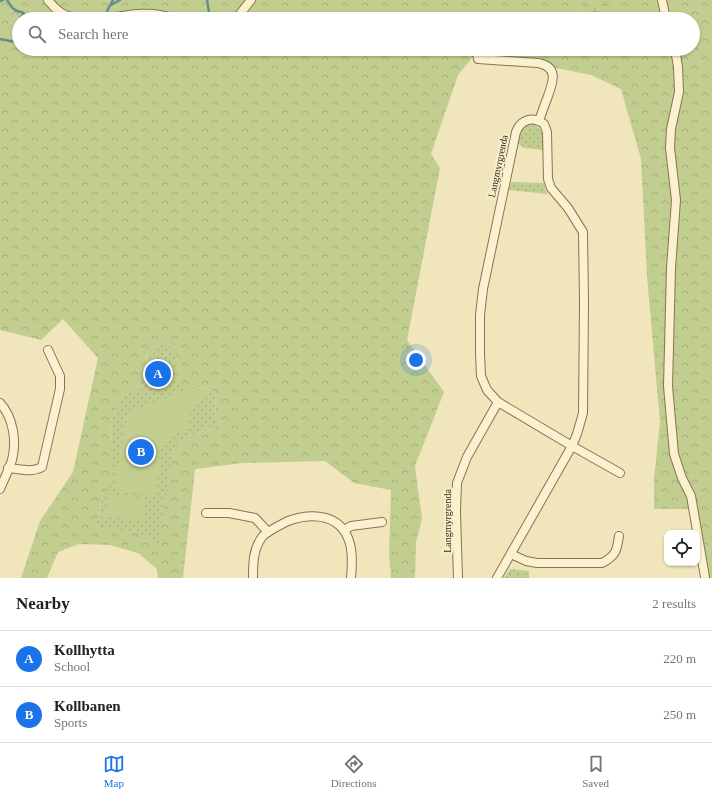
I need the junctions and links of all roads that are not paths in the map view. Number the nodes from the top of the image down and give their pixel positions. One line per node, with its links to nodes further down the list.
1 (48, 0): 4 (street)
2 (251, 0): 5 (street)
3 (662, 0): 6 (street)
4 (59, 12)
5 (242, 12)
6 (665, 12)
7 (477, 56): 9 (street)
8 (676, 56): 23 (street)
9 (540, 121): 11 (street, Langmyrgrenda); 13 (street)
10 (48, 350): 14 (street)
11 (498, 402): 13 (street, Langmyrgrenda); 26 (street, Langmyrgrenda)
12 (0, 403): 14 (street)
13 (572, 446): 15 (street, Langmyrgrenda); 22 (street)
14 (8, 468): 16 (street)
15 (620, 473)
16 (0, 489)
17 (206, 513): 20 (street)
18 (382, 522): 19 (street)
19 (344, 530): 20 (street); 25 (street)
20 (268, 532): 24 (street)
21 (619, 536): 22 (street)
22 (511, 554): 27 (street)
23 (705, 577)
24 (253, 578)
25 (351, 578)
26 (458, 578)
27 (497, 578)

